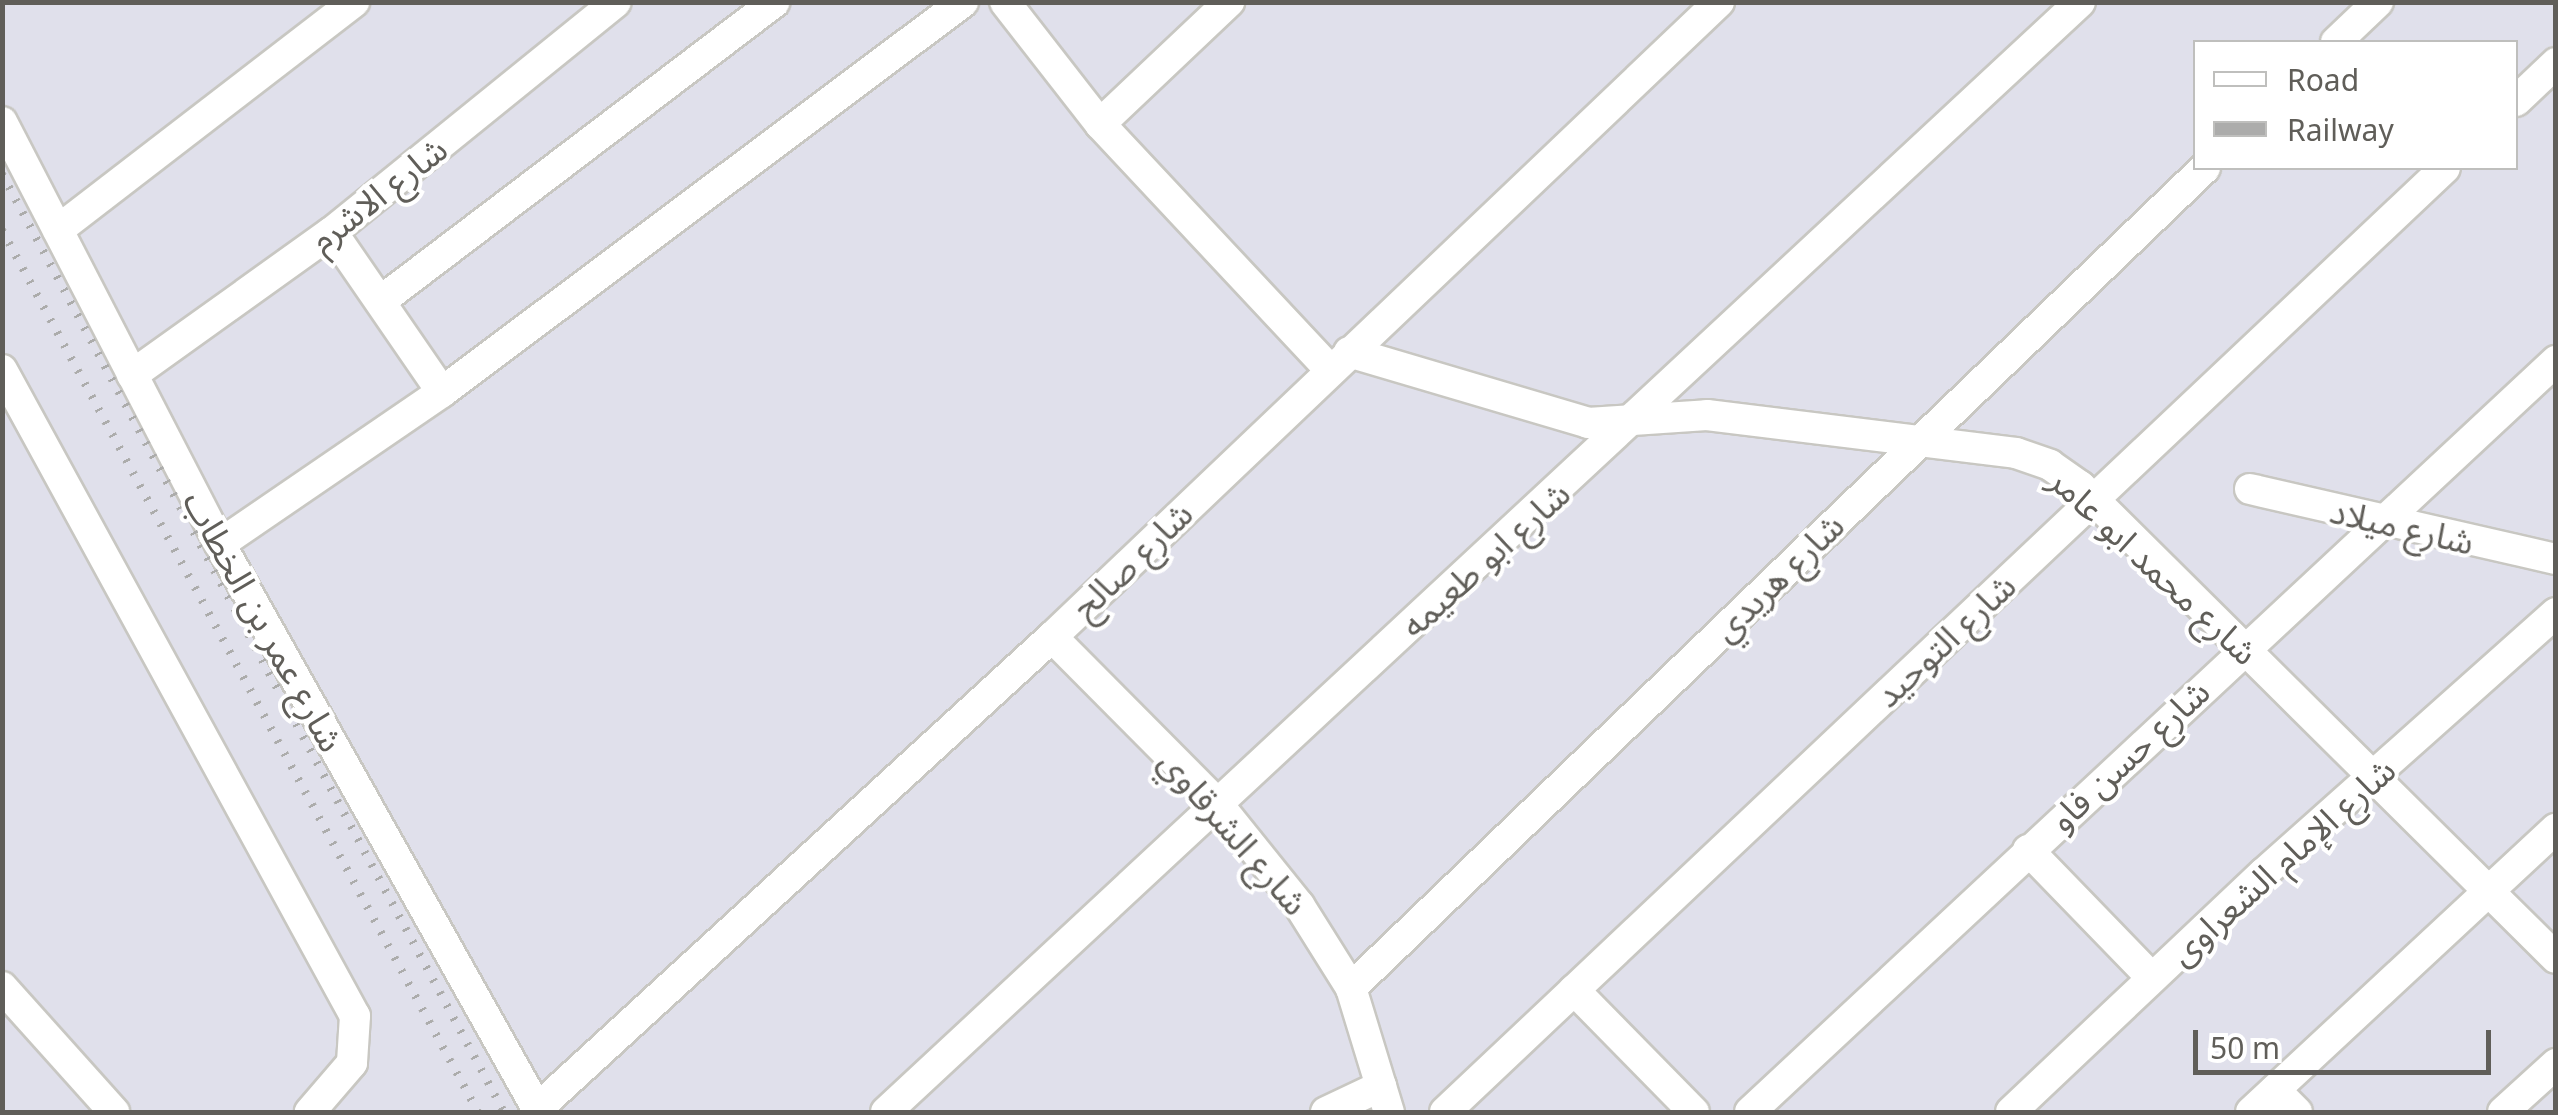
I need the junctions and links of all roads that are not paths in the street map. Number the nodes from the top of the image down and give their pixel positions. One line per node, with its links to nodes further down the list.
1 (354, 2): 17 (street)
2 (616, 2): 18 (street, شارع الاشرم)
3 (775, 2): 19 (street)
4 (963, 2): 24 (street)
5 (1005, 2): 14 (street)
6 (1229, 2): 14 (street)
7 (1719, 2): 20 (street, شارع صالح)
8 (2080, 2): 25 (street, شارع ابو طعيمه)
9 (2378, 2): 10 (street)
10 (2338, 40)
11 (2556, 63): 12 (street)
12 (2518, 99)
13 (2, 122): 17 (street, شارع عمر بن الخطاب)
14 (1100, 124): 20 (street)
15 (2204, 170): 26 (street, شارع هريدي)
16 (2443, 170): 28 (street, شارع التوحيد)
17 (58, 230): 23 (street, شارع عمر بن الخطاب)
18 (332, 232): 19 (street); 23 (street, شارع الاشرم)
19 (382, 300): 24 (street)
20 (1340, 361): 25 (street, شارع محمد ابو عامر); 33 (street, شارع صالح)
21 (2556, 361): 29 (street, شارع حسن فاو)
22 (2, 370): 50 (street)
23 (132, 375): 30 (street, شارع عمر بن الخطاب)
24 (442, 392): 30 (street)
25 (1639, 420): 26 (street, شارع محمد ابو عامر); 36 (street, شارع ابو طعيمه)
26 (1916, 445): 28 (street, شارع محمد ابو عامر); 43 (street, شارع هريدي)
27 (2250, 490): 29 (street, شارع ميلاد)
28 (2093, 500): 34 (street, شارع محمد ابو عامر); 44 (street, شارع التوحيد)
29 (2378, 523): 31 (street, شارع ميلاد); 34 (street, شارع حسن فاو)
30 (220, 544): 48 (street, شارع عمر بن الخطاب)
31 (2556, 559)
32 (2556, 613): 35 (street, شارع الإمام الشعراوى)
33 (1052, 636): 36 (street, شارع الشرقاوي); 48 (street, شارع صالح)
34 (2243, 648): 35 (street, شارع محمد ابو عامر); 38 (street, شارع حسن فاو)
35 (2374, 778): 39 (street, شارع محمد ابو عامر); 41 (street, شارع الإمام الشعراوى)
36 (1217, 803): 43 (street, شارع الشرقاوي); 51 (street, شارع ابو طعيمه)
37 (2556, 830): 39 (street)
38 (2028, 850): 41 (street); 55 (street, شارع حسن فاو)
39 (2488, 892): 40 (street, شارع محمد ابو عامر); 46 (street)
40 (2556, 958)
41 (2152, 978): 56 (street, شارع الإمام الشعراوى)
42 (2, 986): 49 (street)
43 (1351, 988): 47 (street, شارع الشرقاوي)
44 (1574, 990): 53 (street, شارع التوحيد); 54 (street)
45 (2556, 1064): 59 (street)
46 (2275, 1090): 57 (street); 58 (street)
47 (1385, 1099): 52 (street)
48 (538, 1111)
49 (114, 1112)
50 (310, 1112)
51 (886, 1112)
52 (1326, 1112)
53 (1445, 1112)
54 (1694, 1112)
55 (1750, 1112)
56 (2011, 1112)
57 (2251, 1112)
58 (2297, 1112)
59 (2503, 1112)

